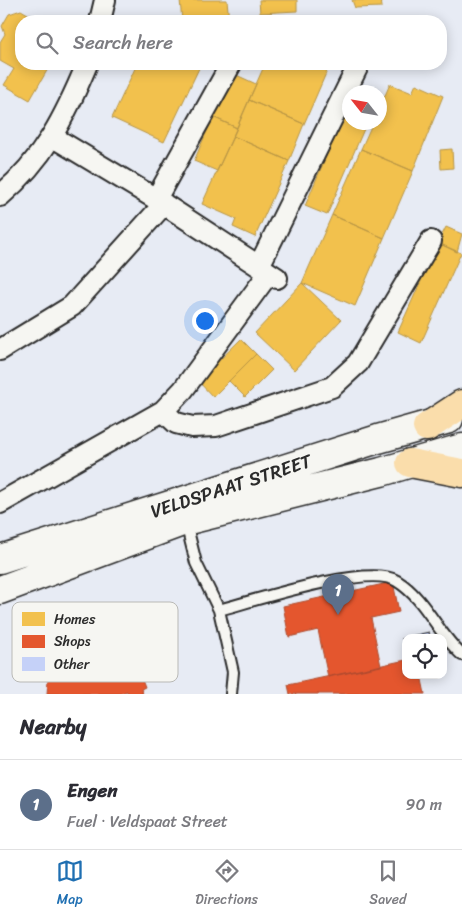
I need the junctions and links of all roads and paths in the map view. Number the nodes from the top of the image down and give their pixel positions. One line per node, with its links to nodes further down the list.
1 (105, 0): 2 (street)
2 (101, 15)
3 (84, 70): 6 (street)
4 (228, 70): 8 (street)
5 (356, 70): 10 (street)
6 (54, 137): 7 (street); 8 (street)
7 (0, 196)
8 (160, 201): 10 (street); 11 (street)
9 (431, 241): 13 (street)
10 (268, 272): 13 (street)
11 (0, 350)
12 (462, 404): 15 (main road)
13 (163, 411): 19 (street)
14 (462, 415): 15 (street, VELDSPAAT STREET)
15 (427, 426): 21 (street, VELDSPAAT STREET)
16 (462, 448): 17 (street, VELDSPAAT STREET)
17 (410, 463): 18 (main road); 20 (street, VELDSPAAT STREET)
18 (462, 473)
19 (0, 503)
20 (185, 521): 22 (street, VELDSPAAT STREET); 23 (lane)
21 (0, 560)
22 (0, 590)
23 (218, 610): 24 (lane); 25 (lane)
24 (462, 655)
25 (231, 694)

